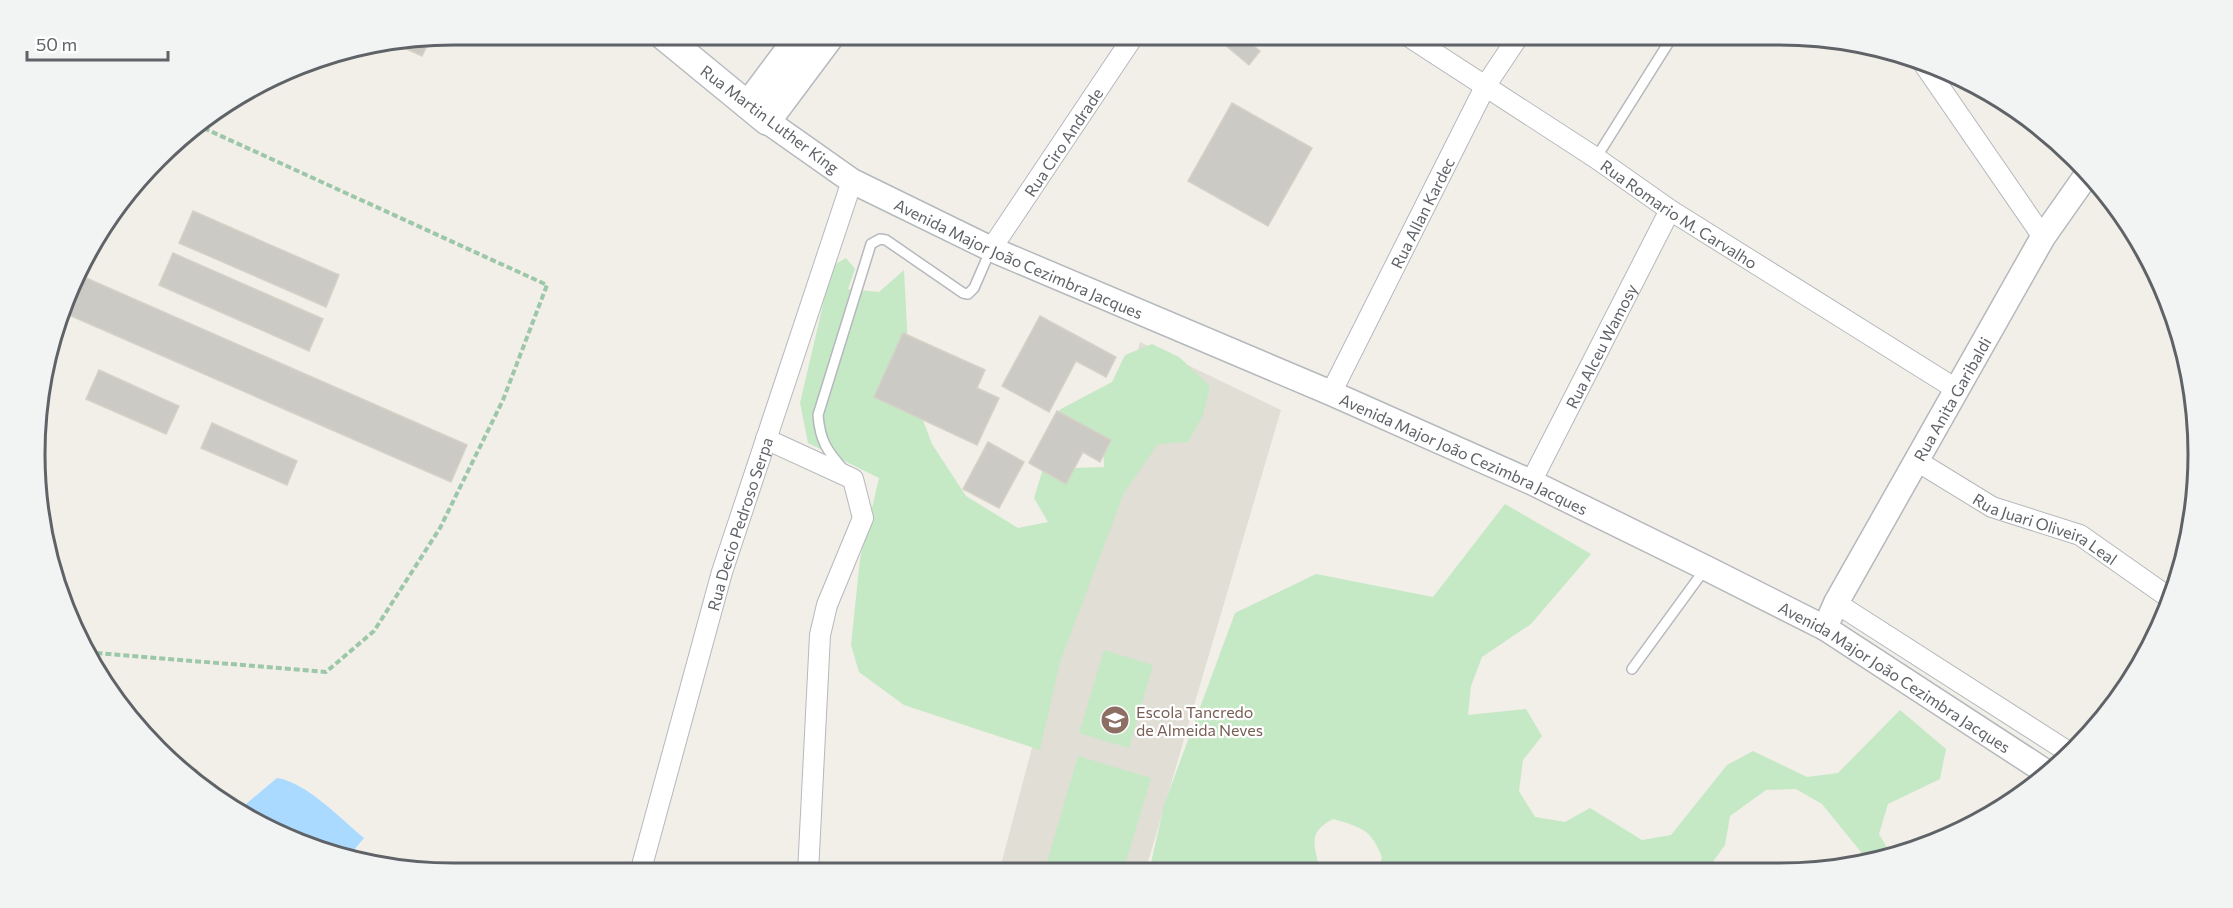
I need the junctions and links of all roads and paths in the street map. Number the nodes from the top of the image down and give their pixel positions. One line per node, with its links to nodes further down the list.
1 (674, 45): 10 (main road, Rua Martin Luther King)
2 (795, 45): 10 (main road)
3 (821, 45): 10 (main road)
4 (1128, 45): 17 (street, Rua Ciro Andrade)
5 (1422, 45): 9 (street, Rua Romario M. Carvalho)
6 (1513, 45): 9 (street, Rua Allan Kardec)
7 (1667, 45): 12 (lane)
8 (1932, 75): 16 (street)
9 (1486, 85): 12 (street, Rua Romario M. Carvalho); 19 (street, Rua Allan Kardec)
10 (757, 113): 14 (street, Rua Martin Luther King)
11 (207, 129): 28 (path)
12 (1596, 158): 15 (street, Rua Romario M. Carvalho)
13 (2083, 180): 16 (street, Rua Anita Garibaldi)
14 (852, 181): 17 (street, Avenida Major João Cezimbra Jacques); 20 (street, Rua Decio Pedroso Serpa)
15 (1670, 210): 18 (street, Rua Romario M. Carvalho); 23 (street, Rua Alceu Wamosy)
16 (2043, 237): 18 (street, Rua Anita Garibaldi)
17 (991, 249): 19 (street, Avenida Major João Cezimbra Jacques); 22 (lane)
18 (1956, 389): 21 (street, Rua Anita Garibaldi)
19 (1331, 393): 23 (street, Avenida Major João Cezimbra Jacques)
20 (766, 439): 22 (street); 32 (street, Rua Decio Pedroso Serpa)
21 (1917, 461): 25 (street, Rua Juari Oliveira Leal); 26 (street, Rua Anita Garibaldi)
22 (853, 479): 33 (street)
23 (1531, 482): 24 (street, Avenida Major João Cezimbra Jacques)
24 (1707, 567): 27 (street, Avenida Major João Cezimbra Jacques); 29 (lane)
25 (2163, 593)
26 (1836, 603): 27 (street, Rua Anita Garibaldi); 30 (street)
27 (1825, 628): 31 (street, Avenida Major João Cezimbra Jacques)
28 (97, 653)
29 (1632, 669)
30 (2063, 748)
31 (2041, 768)
32 (643, 863)
33 (809, 863)

